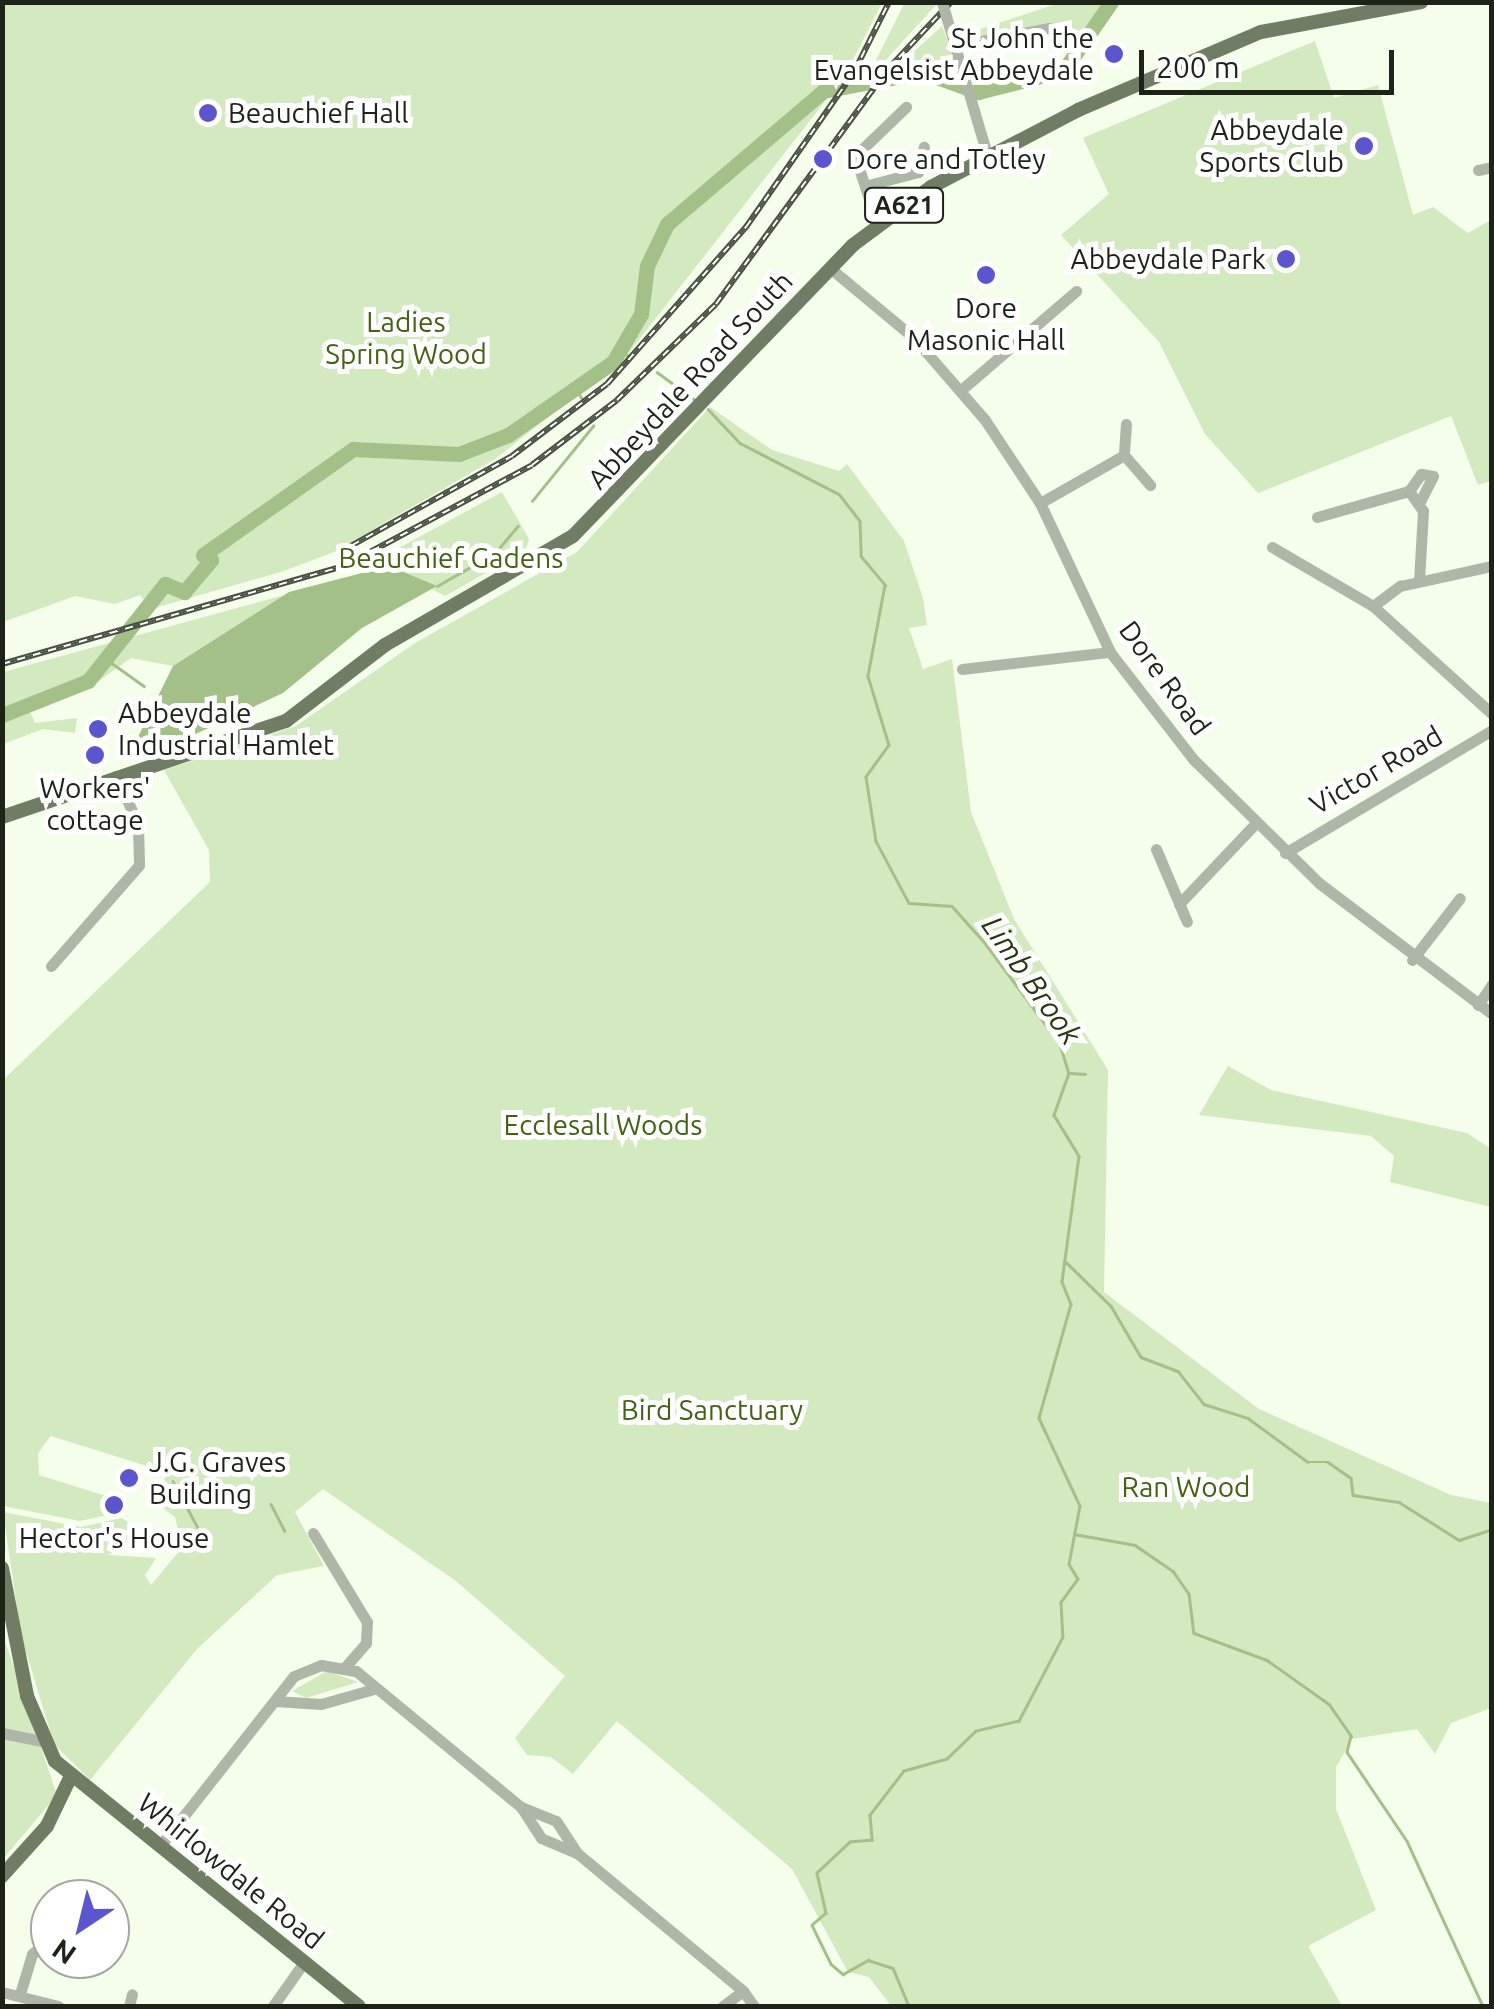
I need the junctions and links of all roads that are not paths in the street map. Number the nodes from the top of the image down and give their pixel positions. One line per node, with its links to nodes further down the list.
1 (942, 2): 5 (street, bridge)
2 (1421, 2): 3 (main road, Abbeydale Road South / A621)
3 (1381, 4): 8 (main road, Abbeydale Road South / A621)
4 (1049, 28): 5 (street)
5 (956, 46): 8 (street)
6 (906, 108): 9 (street)
7 (924, 147): 9 (street)
8 (988, 158): 10 (main road, Abbeydale Road South / A621)
9 (865, 186): 10 (street)
10 (877, 223): 11 (main road, Abbeydale Road South / A621)
11 (830, 268): 13 (street, Dore Road); 29 (main road, Abbeydale Road South / A621)
12 (1076, 291): 13 (street)
13 (961, 390): 19 (street, Dore Road)
14 (1126, 424): 15 (street)
15 (1124, 455): 16 (street); 19 (street)
16 (1150, 485)
17 (1409, 491): 18 (street); 18 (street); 20 (street)
18 (1420, 500): 23 (street)
19 (1040, 503): 25 (street, Dore Road)
20 (1316, 517)
21 (1272, 547): 24 (street)
22 (1492, 566): 23 (street)
23 (1419, 581): 24 (street)
24 (1373, 606): 27 (street)
25 (1110, 652): 26 (street); 31 (street, Dore Road)
26 (962, 669)
27 (1492, 714)
28 (1492, 730): 33 (street, Victor Road)
29 (116, 776): 30 (main road, Abbeydale Road South / A621); 38 (street)
30 (2, 817)
31 (1254, 824): 33 (street, Dore Road); 35 (street)
32 (1156, 849): 35 (street)
33 (1285, 853): 37 (street, Dore Road)
34 (1460, 898): 37 (street)
35 (1179, 904): 36 (street)
36 (1186, 922)
37 (1412, 960): 40 (street, Dore Road)
38 (51, 966)
39 (1492, 984): 40 (street)
40 (1478, 1005): 41 (street, Dore Road)
41 (1492, 1014)
42 (314, 1533): 44 (street)
43 (2, 1568): 48 (main road)
44 (344, 1667): 45 (street); 46 (street)
45 (374, 1689): 46 (street); 50 (street)
46 (275, 1702): 51 (street)
47 (2, 1734): 48 (street)
48 (42, 1741): 49 (main road, Whirlowdale Road)
49 (71, 1776): 51 (main road, Whirlowdale Road); 53 (main road)
50 (521, 1806): 52 (street); 52 (street)
51 (160, 1846): 55 (main road, Whirlowdale Road)
52 (577, 1853): 56 (street)
53 (2, 1876)
54 (30, 1961): 59 (street)
55 (304, 1962): 62 (street); 63 (main road, Whirlowdale Road)
56 (724, 1974): 58 (street); 60 (street)
57 (2, 1992): 59 (street)
58 (743, 1992): 60 (street); 64 (street)
59 (20, 1994): 61 (street)
60 (725, 2003)
61 (58, 2006)
62 (273, 2006)
63 (360, 2006)
64 (754, 2006)

